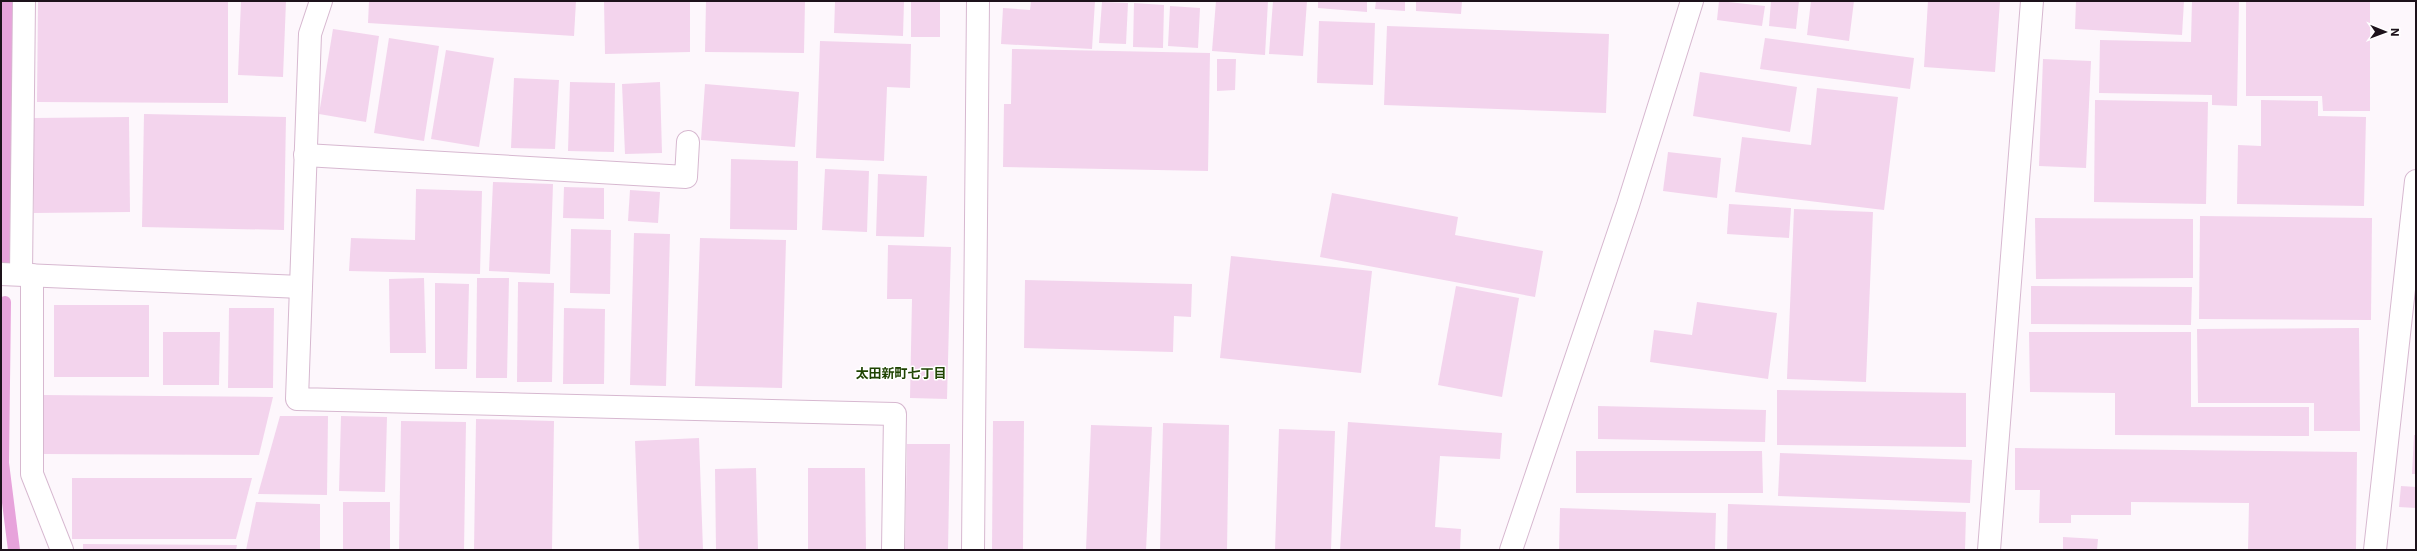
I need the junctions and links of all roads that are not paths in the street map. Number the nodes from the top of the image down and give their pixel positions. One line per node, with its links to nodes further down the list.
1 (24, 1): 9 (street)
2 (321, 1): 7 (street)
3 (978, 1): 13 (street)
4 (1692, 1): 14 (street)
5 (2032, 1): 15 (street)
6 (688, 142): 7 (street)
7 (305, 155): 10 (street)
8 (2416, 181): 16 (street)
9 (18, 274): 10 (street); 11 (street)
10 (301, 286): 12 (street)
11 (62, 550)
12 (893, 550)
13 (973, 550)
14 (1511, 550)
15 (1989, 550)
16 (2375, 550)

